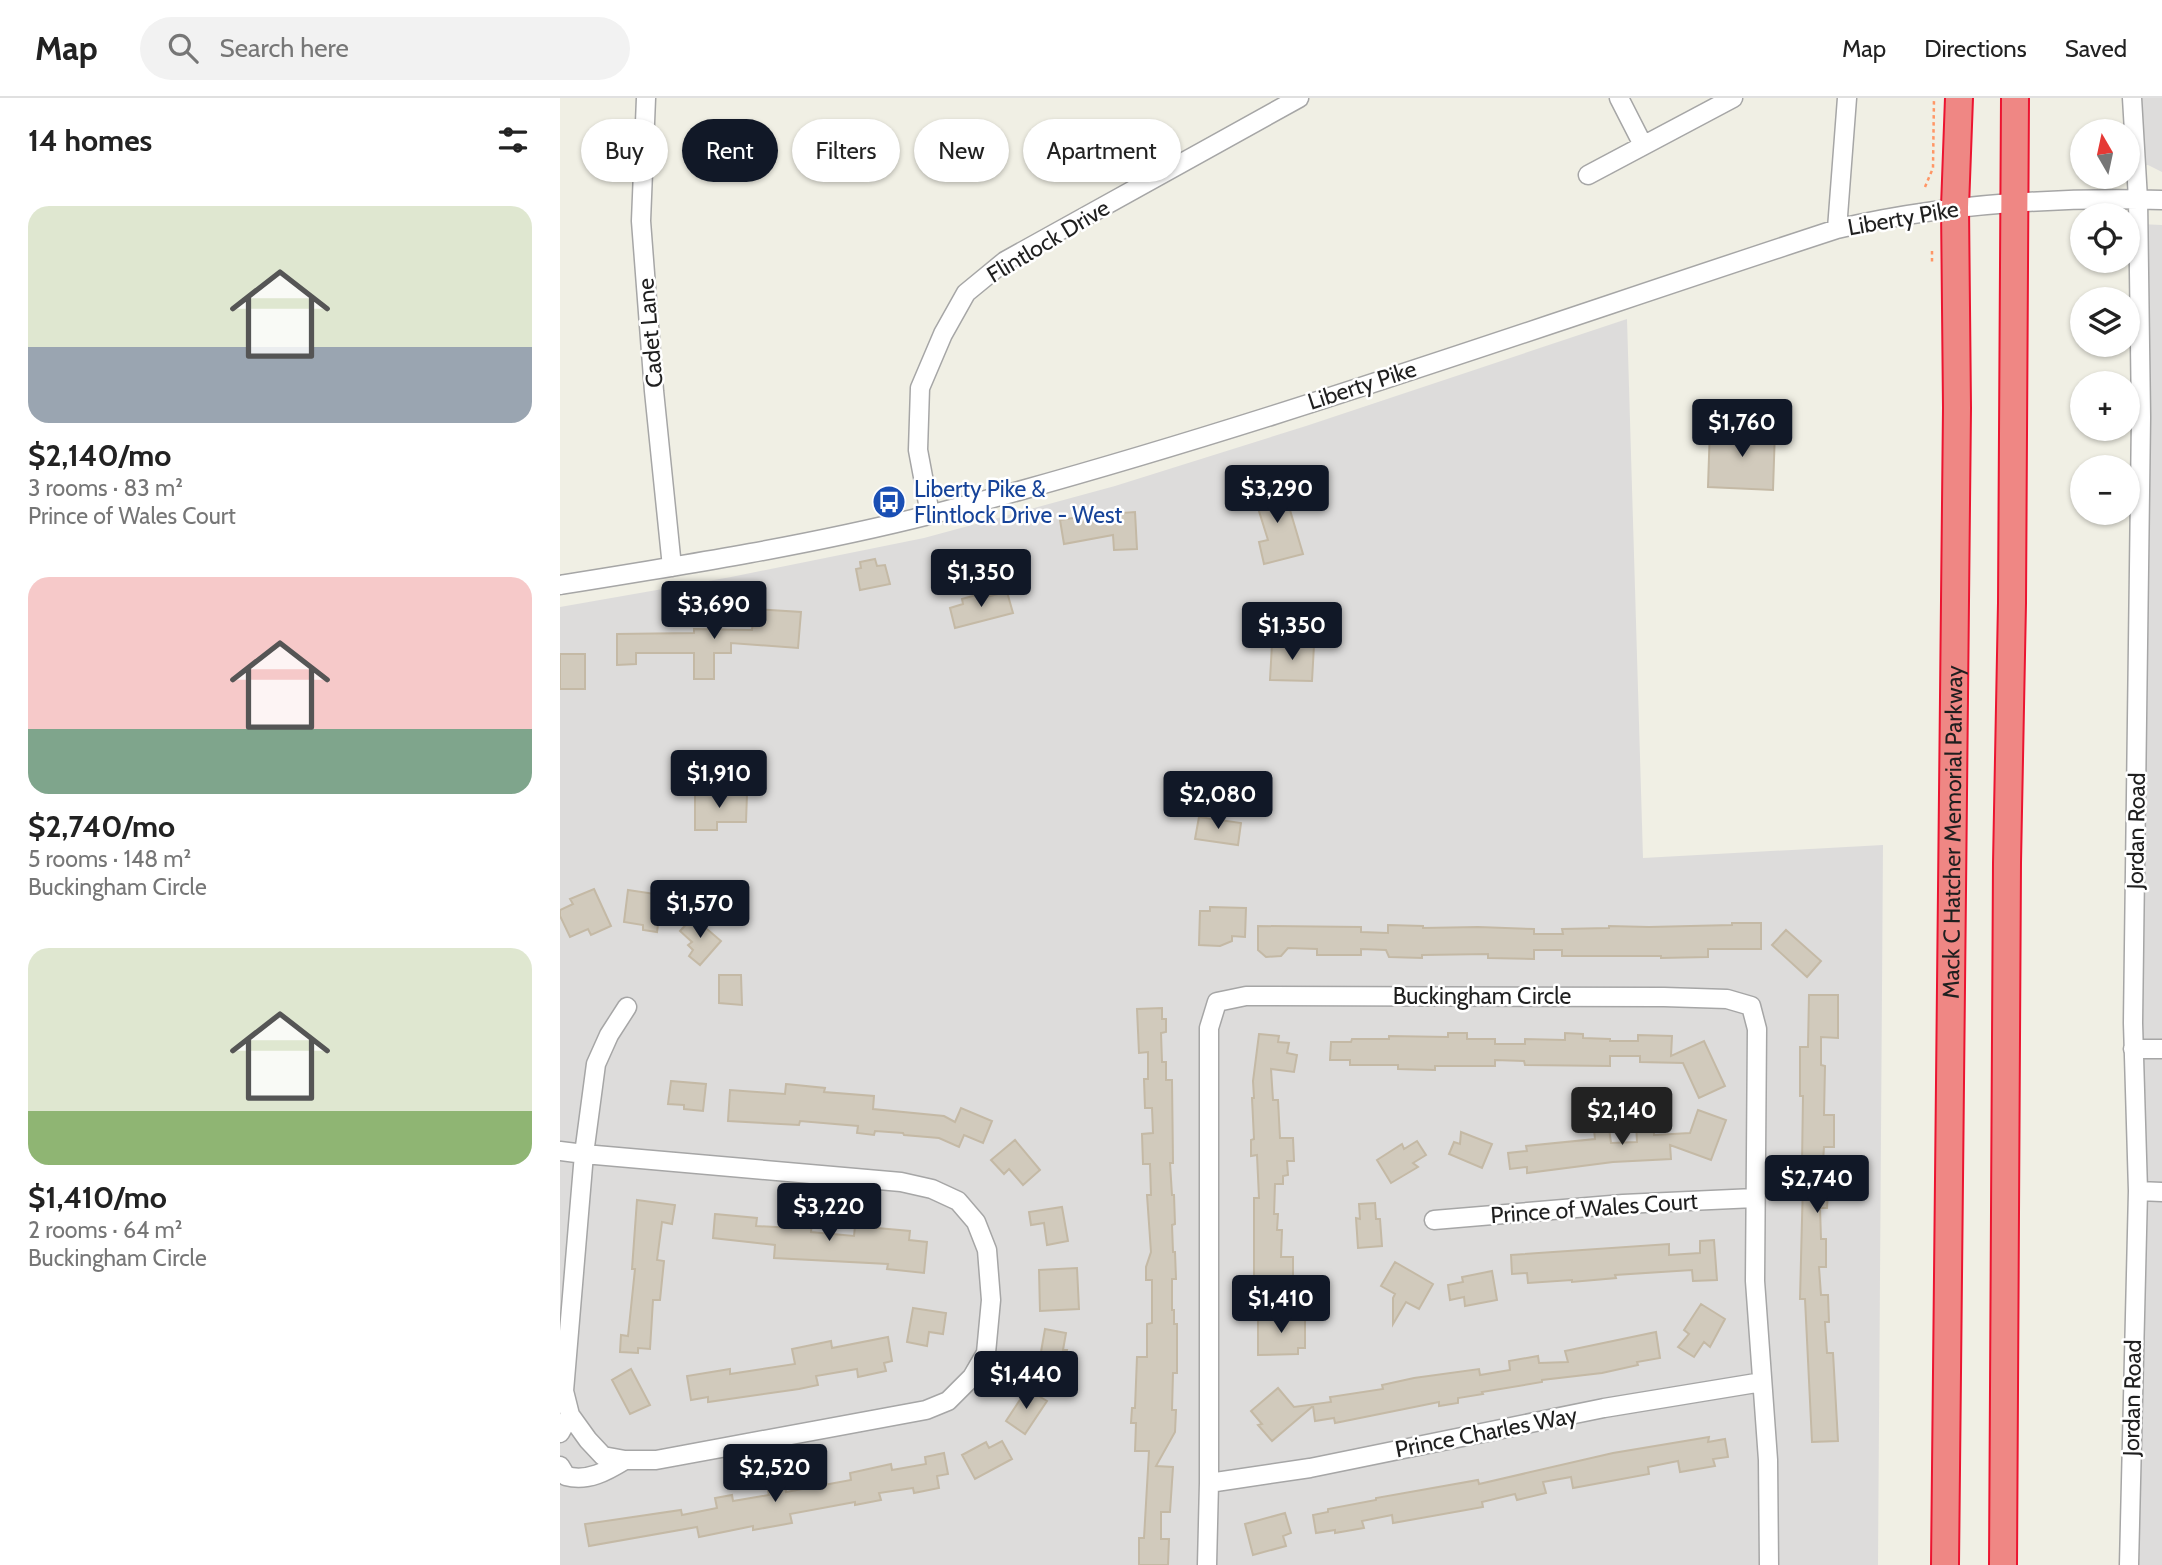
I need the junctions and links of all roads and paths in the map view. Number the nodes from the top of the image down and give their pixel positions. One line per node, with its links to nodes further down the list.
1 (646, 98): 19 (street, Cadet Lane)
2 (1299, 98): 18 (street, Flintlock Drive)
3 (1619, 98): 10 (street)
4 (1733, 98): 10 (street)
5 (1847, 98): 17 (street)
6 (1934, 98): 12 (path)
7 (1959, 98): 16 (highway, Mack C Hatcher Memorial Parkway)
8 (2015, 98): 15 (highway)
9 (2132, 98): 13 (street, Jordan Road)
10 (1643, 145): 11 (street)
11 (1588, 175)
12 (1925, 187)
13 (2138, 199): 14 (street, Liberty Pike); 15 (street, Liberty Pike); 22 (street, Jordan Road)
14 (2162, 200)
15 (2014, 203): 16 (street, Liberty Pike); 39 (highway)
16 (1955, 207): 17 (street, Liberty Pike); 38 (highway, Mack C Hatcher Memorial Parkway)
17 (1837, 229): 18 (street, Liberty Pike)
18 (930, 514): 19 (street, Liberty Pike)
19 (673, 567): 20 (street, Liberty Pike)
20 (560, 585)
21 (627, 1007): 25 (street)
22 (2133, 1049): 23 (street); 26 (street, Jordan Road)
23 (2162, 1049)
24 (560, 1151): 25 (street)
25 (584, 1154): 31 (street); 33 (street)
26 (2138, 1191): 27 (street); 40 (street, Jordan Road)
27 (2162, 1192)
28 (1755, 1198): 29 (street, Prince of Wales Court); 30 (street, Buckingham Circle); 35 (street, Buckingham Circle)
29 (1434, 1220)
30 (1762, 1382): 35 (street, Prince Charles Way); 37 (street, Buckingham Circle)
31 (570, 1415): 32 (street); 33 (street)
32 (560, 1433)
33 (625, 1461): 34 (street)
34 (560, 1466)
35 (1209, 1483): 36 (street, Buckingham Circle)
36 (1207, 1565)
37 (1769, 1565)
38 (1945, 1565)
39 (2003, 1565)
40 (2129, 1565)

